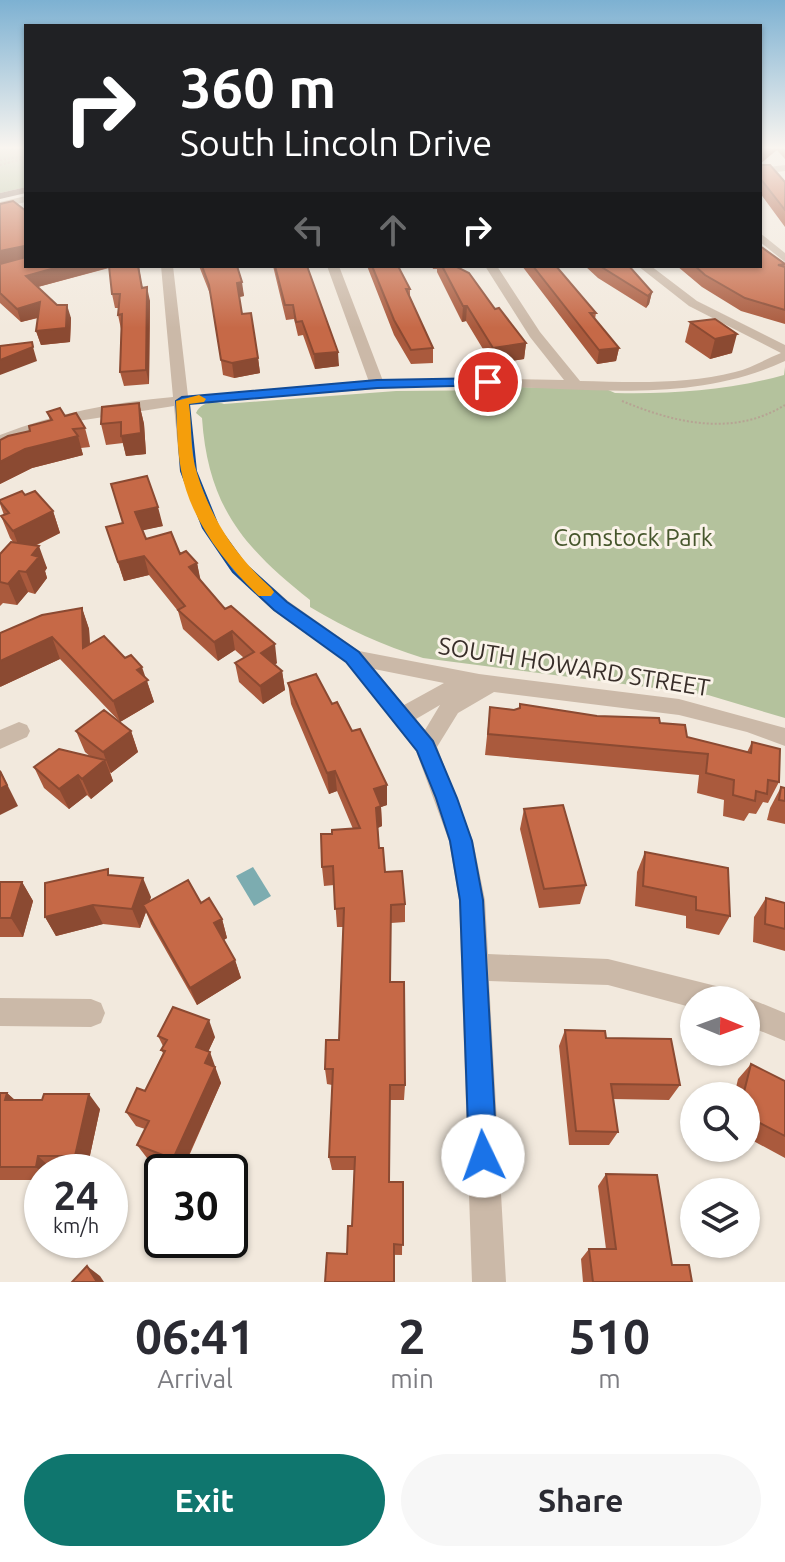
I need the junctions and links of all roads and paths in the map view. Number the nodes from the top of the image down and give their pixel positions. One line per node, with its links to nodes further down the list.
1 (762, 238): 2 (street)
2 (785, 259)
3 (167, 268): 12 (street)
4 (334, 268): 10 (street)
5 (492, 268): 9 (street)
6 (646, 268): 7 (street)
7 (785, 350)
8 (785, 356): 9 (street)
9 (574, 383): 10 (street)
10 (377, 384): 12 (street)
11 (613, 397): 13 (path)
12 (182, 401): 14 (street); 15 (street)
13 (785, 405)
14 (0, 441)
15 (353, 657): 16 (street, SOUTH HOWARD STREET); 18 (street)
16 (468, 679): 17 (street, SOUTH HOWARD STREET); 18 (street)
17 (492, 683): 19 (street, SOUTH HOWARD STREET); 20 (street)
18 (401, 717): 20 (street)
19 (785, 737)
20 (426, 747): 21 (street)
21 (474, 967): 22 (street); 27 (street)
22 (680, 991)
23 (0, 1012): 24 (street)
24 (91, 1013)
25 (760, 1017): 26 (street)
26 (785, 1027)
27 (489, 1282)

